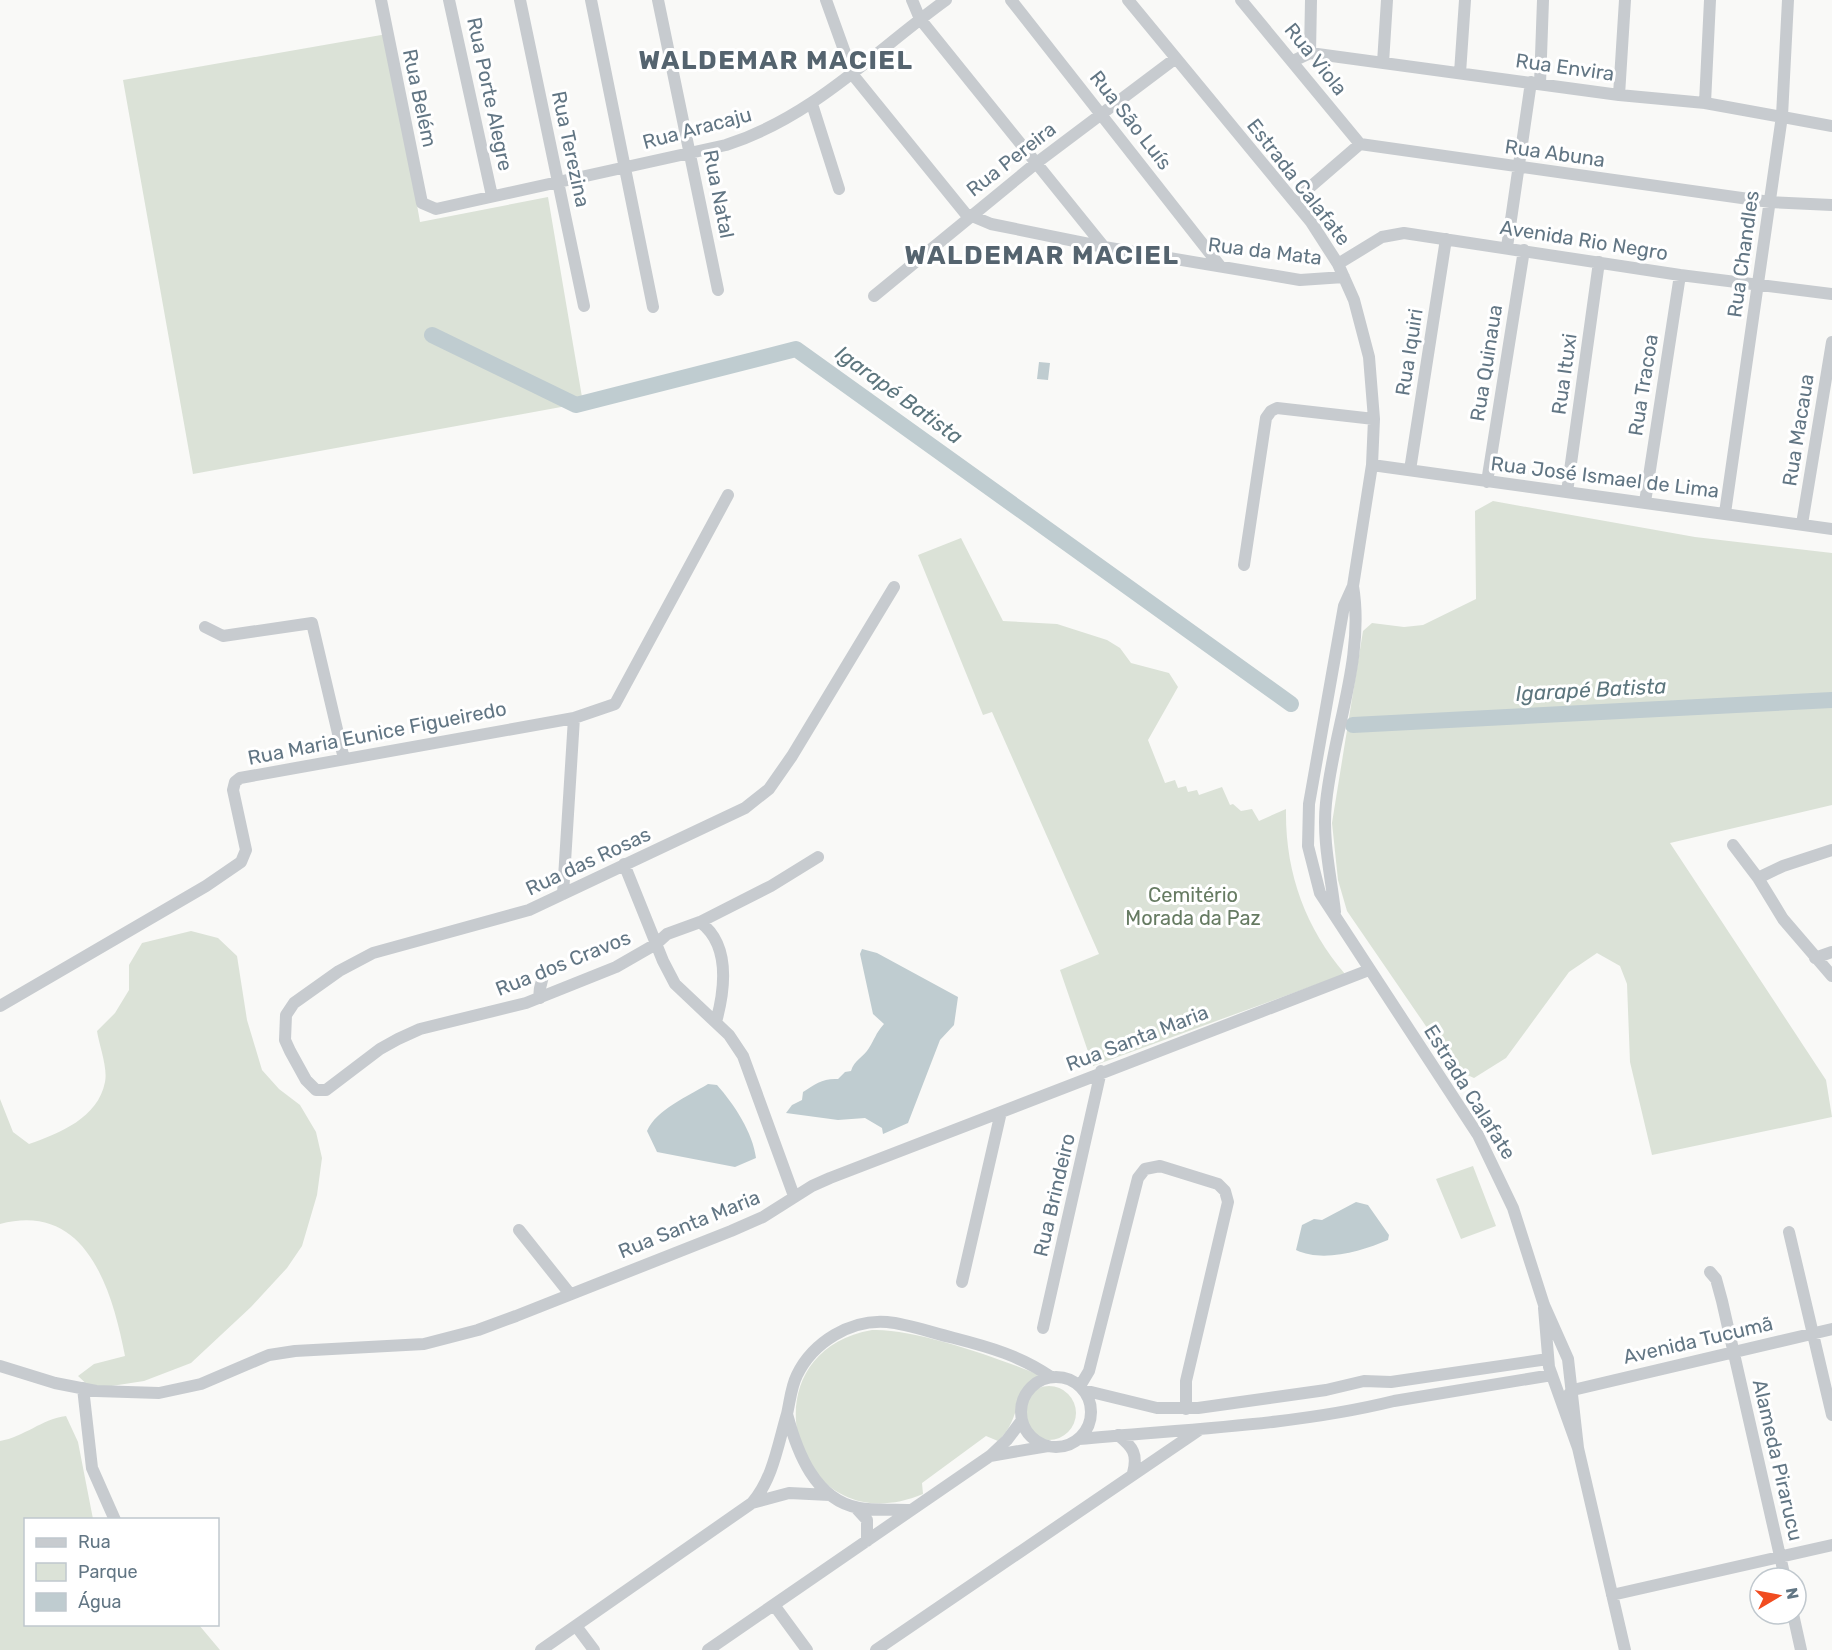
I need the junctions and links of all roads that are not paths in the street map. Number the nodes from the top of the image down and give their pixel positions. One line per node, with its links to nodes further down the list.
1 (381, 0): 43 (street, Rua Belém)
2 (449, 0): 40 (street, Rua Porte Alegre)
3 (520, 0): 38 (street, Rua Terezina)
4 (591, 0): 36 (street)
5 (658, 0): 34 (street, Rua Natal)
6 (826, 0): 25 (street)
7 (912, 0): 19 (street)
8 (946, 0): 19 (street, Rua Aracaju)
9 (1011, 0): 30 (street, Rua São Luís)
10 (1128, 0): 21 (street, Estrada Calafate)
11 (1241, 0): 22 (street, Rua Viola)
12 (1311, 0): 20 (street)
13 (1387, 0): 23 (street)
14 (1465, 0): 24 (street)
15 (1543, 0): 26 (street)
16 (1625, 0): 27 (street)
17 (1710, 0): 28 (street)
18 (1788, 0): 31 (street, Rua Chandles)
19 (920, 19): 25 (street, Rua Aracaju); 35 (street)
20 (1310, 53): 22 (street); 23 (street, Rua Envira)
21 (1176, 58): 30 (street, Rua Pereira); 41 (street, Estrada Calafate)
22 (1293, 61): 33 (street, Rua Viola)
23 (1383, 63): 24 (street, Rua Envira)
24 (1460, 73): 26 (street, Rua Envira)
25 (853, 75): 29 (street, Rua Aracaju); 45 (street)
26 (1535, 83): 27 (street, Rua Envira); 37 (street)
27 (1619, 95): 28 (street, Rua Envira)
28 (1705, 103): 31 (street, Rua Envira)
29 (812, 104): 34 (street, Rua Aracaju); 39 (street)
30 (1101, 114): 35 (street, Rua Pereira); 52 (street, Rua São Luís)
31 (1782, 116): 32 (street, Rua Envira); 42 (street, Rua Chandles)
32 (1832, 126)
33 (1360, 144): 37 (street, Rua Abuna); 41 (street)
34 (691, 152): 36 (street, Rua Aracaju); 56 (street, Rua Natal)
35 (1035, 164): 45 (street, Rua Pereira); 47 (street)
36 (626, 166): 38 (street, Rua Aracaju); 60 (street)
37 (1520, 168): 42 (street, Rua Abuna); 48 (street)
38 (558, 181): 40 (street, Rua Aracaju); 59 (street, Rua Terezina)
39 (839, 189)
40 (492, 196): 43 (street, Rua Aracaju)
41 (1294, 201): 51 (street, Estrada Calafate)
42 (1770, 202): 44 (street, Rua Abuna); 55 (street, Rua Chandles)
43 (422, 203)
44 (1832, 205)
45 (970, 215): 47 (street, Rua da Mata); 58 (street, Rua Pereira)
46 (1446, 239): 48 (street, Avenida Rio Negro); 51 (street, Avenida Rio Negro); 64 (street, Rua Iquiri)
47 (1104, 247): 52 (street, Rua da Mata)
48 (1507, 247): 49 (street, Avenida Rio Negro)
49 (1524, 250): 50 (street, Avenida Rio Negro); 65 (street, Rua Quinaua)
50 (1599, 262): 53 (street, Avenida Rio Negro); 66 (street, Rua Ituxi)
51 (1338, 264): 54 (street, Estrada Calafate)
52 (1220, 266): 54 (street, Rua da Mata)
53 (1680, 275): 55 (street, Avenida Rio Negro); 68 (street, Rua Tracoa)
54 (1344, 277): 62 (street, Estrada Calafate)
55 (1758, 285): 57 (street, Avenida Rio Negro); 69 (street, Rua Chandles)
56 (718, 290)
57 (1832, 294)
58 (874, 296)
59 (584, 306)
60 (653, 307)
61 (1832, 342): 70 (street, Rua Macaua)
62 (1374, 419): 63 (street, Estrada Calafate); 72 (street)
63 (1372, 465): 64 (street, Rua José Ismael de Lima); 73 (street, Estrada Calafate)
64 (1410, 470): 65 (street, Rua José Ismael de Lima)
65 (1487, 482): 66 (street, Rua José Ismael de Lima)
66 (1567, 492): 68 (street, Rua José Ismael de Lima)
67 (728, 495): 76 (street, Rua Maria Eunice Figueiredo)
68 (1645, 502): 69 (street, Rua José Ismael de Lima)
69 (1725, 513): 70 (street, Rua José Ismael de Lima)
70 (1802, 524): 71 (street, Rua José Ismael de Lima)
71 (1832, 529)
72 (1244, 565)
73 (1353, 586): 84 (street, Estrada Calafate); 84 (street, Estrada Calafate)
74 (894, 587): 81 (street, Rua das Rosas)
75 (205, 627): 77 (street)
76 (574, 718): 77 (street, Rua Maria Eunice Figueiredo); 83 (street)
77 (344, 759): 93 (street, Rua Maria Eunice Figueiredo)
78 (1733, 845): 82 (street)
79 (1832, 850): 82 (street)
80 (818, 857): 85 (street, Rua dos Cravos)
81 (624, 864): 83 (street, Rua das Rosas); 86 (street)
82 (1758, 878): 88 (street)
83 (563, 894): 96 (street, Rua das Rosas)
84 (1335, 912): 90 (street, Estrada Calafate)
85 (700, 922): 86 (street, Rua dos Cravos); 94 (street)
86 (656, 944): 92 (street, Rua dos Cravos); 94 (street)
87 (1832, 952): 88 (street)
88 (1815, 958): 91 (street)
89 (543, 970): 92 (street)
90 (1369, 970): 95 (street, Rua Santa Maria); 104 (street, Estrada Calafate)
91 (1832, 976)
92 (540, 998): 96 (street, Rua dos Cravos)
93 (0, 1006)
94 (716, 1022): 98 (street)
95 (1101, 1071): 97 (street, Rua Santa Maria); 105 (street, Rua Brindeiro)
96 (319, 1091)
97 (1000, 1112): 98 (street, Rua Santa Maria); 102 (street)
98 (794, 1196): 103 (street, Rua Santa Maria)
99 (519, 1230): 103 (street)
100 (1789, 1232): 107 (street)
101 (1710, 1272): 109 (street, Alameda Pirarucu)
102 (962, 1282)
103 (570, 1294): 115 (street, Rua Santa Maria)
104 (1544, 1305): 108 (street, Estrada Calafate); 110 (street, Estrada Calafate)
105 (1043, 1328)
106 (1832, 1329): 107 (street, Avenida Tucumã)
107 (1813, 1333): 109 (street, Avenida Tucumã); 123 (street)
108 (1564, 1347): 110 (street); 117 (street, Estrada Calafate)
109 (1732, 1351): 117 (street, Avenida Tucumã); 140 (street, Alameda Pirarucu)
110 (1547, 1353): 112 (street, Estrada Calafate); 114 (street)
111 (0, 1366): 115 (street, Rua Santa Maria)
112 (1552, 1375): 118 (street, Estrada Calafate); 120 (street)
113 (1051, 1377): 116 (street); 122 (street); 125 (street)
114 (1355, 1384): 119 (street); 120 (street)
115 (83, 1388): 137 (street)
116 (1082, 1388): 121 (street); 121 (street); 128 (street)
117 (1573, 1390): 118 (street, Avenida Tucumã); 130 (street, Estrada Calafate)
118 (1558, 1393): 130 (street, Estrada Calafate)
119 (1289, 1394): 121 (street); 124 (street)
120 (1360, 1408): 124 (street)
121 (1186, 1409)
122 (787, 1414): 133 (street); 134 (street)
123 (1832, 1415)
124 (1294, 1418): 126 (street)
125 (1022, 1420): 129 (street); 131 (street)
126 (1202, 1428): 127 (street); 132 (street)
127 (1118, 1435): 128 (street); 132 (street)
128 (1079, 1439): 129 (street)
129 (1048, 1446): 131 (street)
130 (1578, 1448): 142 (street, Estrada Calafate)
131 (990, 1456): 136 (street)
132 (1133, 1473): 150 (street)
133 (830, 1495): 134 (street); 135 (street)
134 (752, 1503): 144 (street)
135 (856, 1508): 136 (street); 138 (street)
136 (910, 1510): 138 (street)
137 (114, 1518)
138 (867, 1541): 143 (street)
139 (1832, 1545): 140 (street)
140 (1780, 1557): 141 (street, Alameda Pirarucu); 142 (street)
141 (1782, 1566)
142 (1612, 1595): 151 (street, Estrada Calafate)
143 (774, 1605): 148 (street); 149 (street)
144 (576, 1626): 146 (street); 147 (street)
145 (1796, 1626): 152 (street)
146 (541, 1650)
147 (594, 1650)
148 (708, 1650)
149 (807, 1650)
150 (876, 1650)
151 (1625, 1650)
152 (1801, 1650)

